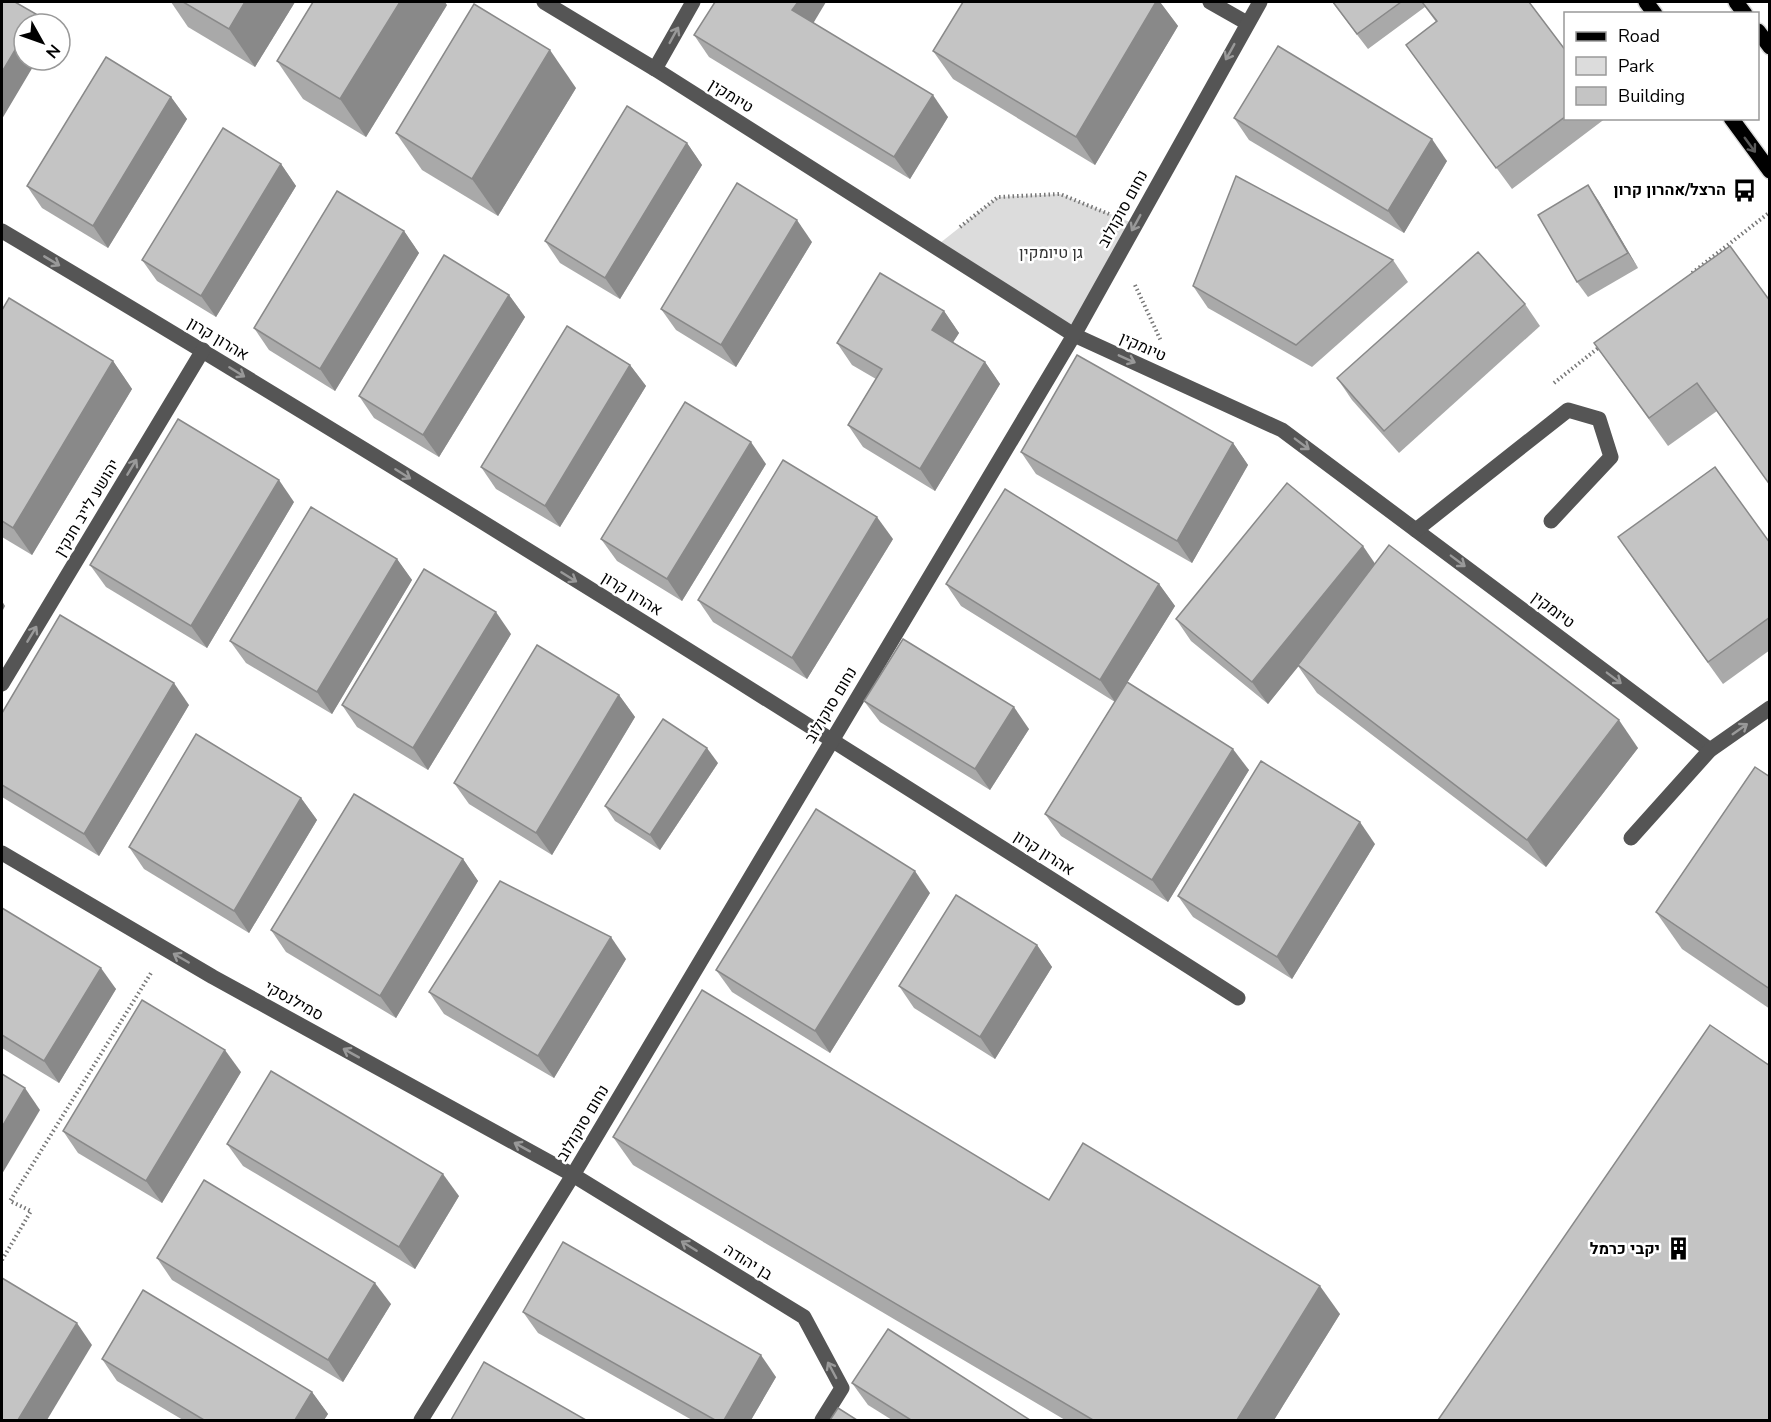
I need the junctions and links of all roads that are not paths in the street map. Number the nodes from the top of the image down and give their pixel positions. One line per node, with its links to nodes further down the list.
1 (544, 2): 8 (street, טיומקין)
2 (693, 2): 8 (street, one-way to 2)
3 (1210, 2): 5 (street)
4 (1260, 2): 5 (street, נחום סוקולוב)
5 (1246, 23): 12 (street, נחום סוקולוב, one-way to 12)
6 (1759, 32): 7 (main road)
7 (1770, 46)
8 (655, 69): 12 (street, טיומקין)
9 (1732, 120): 10 (main road, one-way to 10)
10 (1770, 171)
11 (2, 231): 13 (street, אהרון קרון, one-way to 13)
12 (1074, 335): 15 (street, טיומקין, one-way to 15); 18 (street, נחום סוקולוב)
13 (203, 350): 16 (street, יהושע לייב חנקין, one-way to 13); 18 (street, אהרון קרון, one-way to 18)
14 (1551, 522): 15 (street)
15 (1416, 530): 19 (street, טיומקין, one-way to 19)
16 (2, 684)
17 (1770, 708): 19 (street, one-way to 17)
18 (832, 739): 22 (street, אהרון קרון); 23 (street, נחום סוקולוב)
19 (1710, 750): 20 (street)
20 (1631, 838)
21 (2, 853): 23 (street, סמילנסקי, one-way to 21)
22 (1238, 998)
23 (573, 1175): 24 (street, נחום סוקולוב); 25 (street, בן יהודה, one-way to 23)
24 (421, 1420)
25 (822, 1420)

